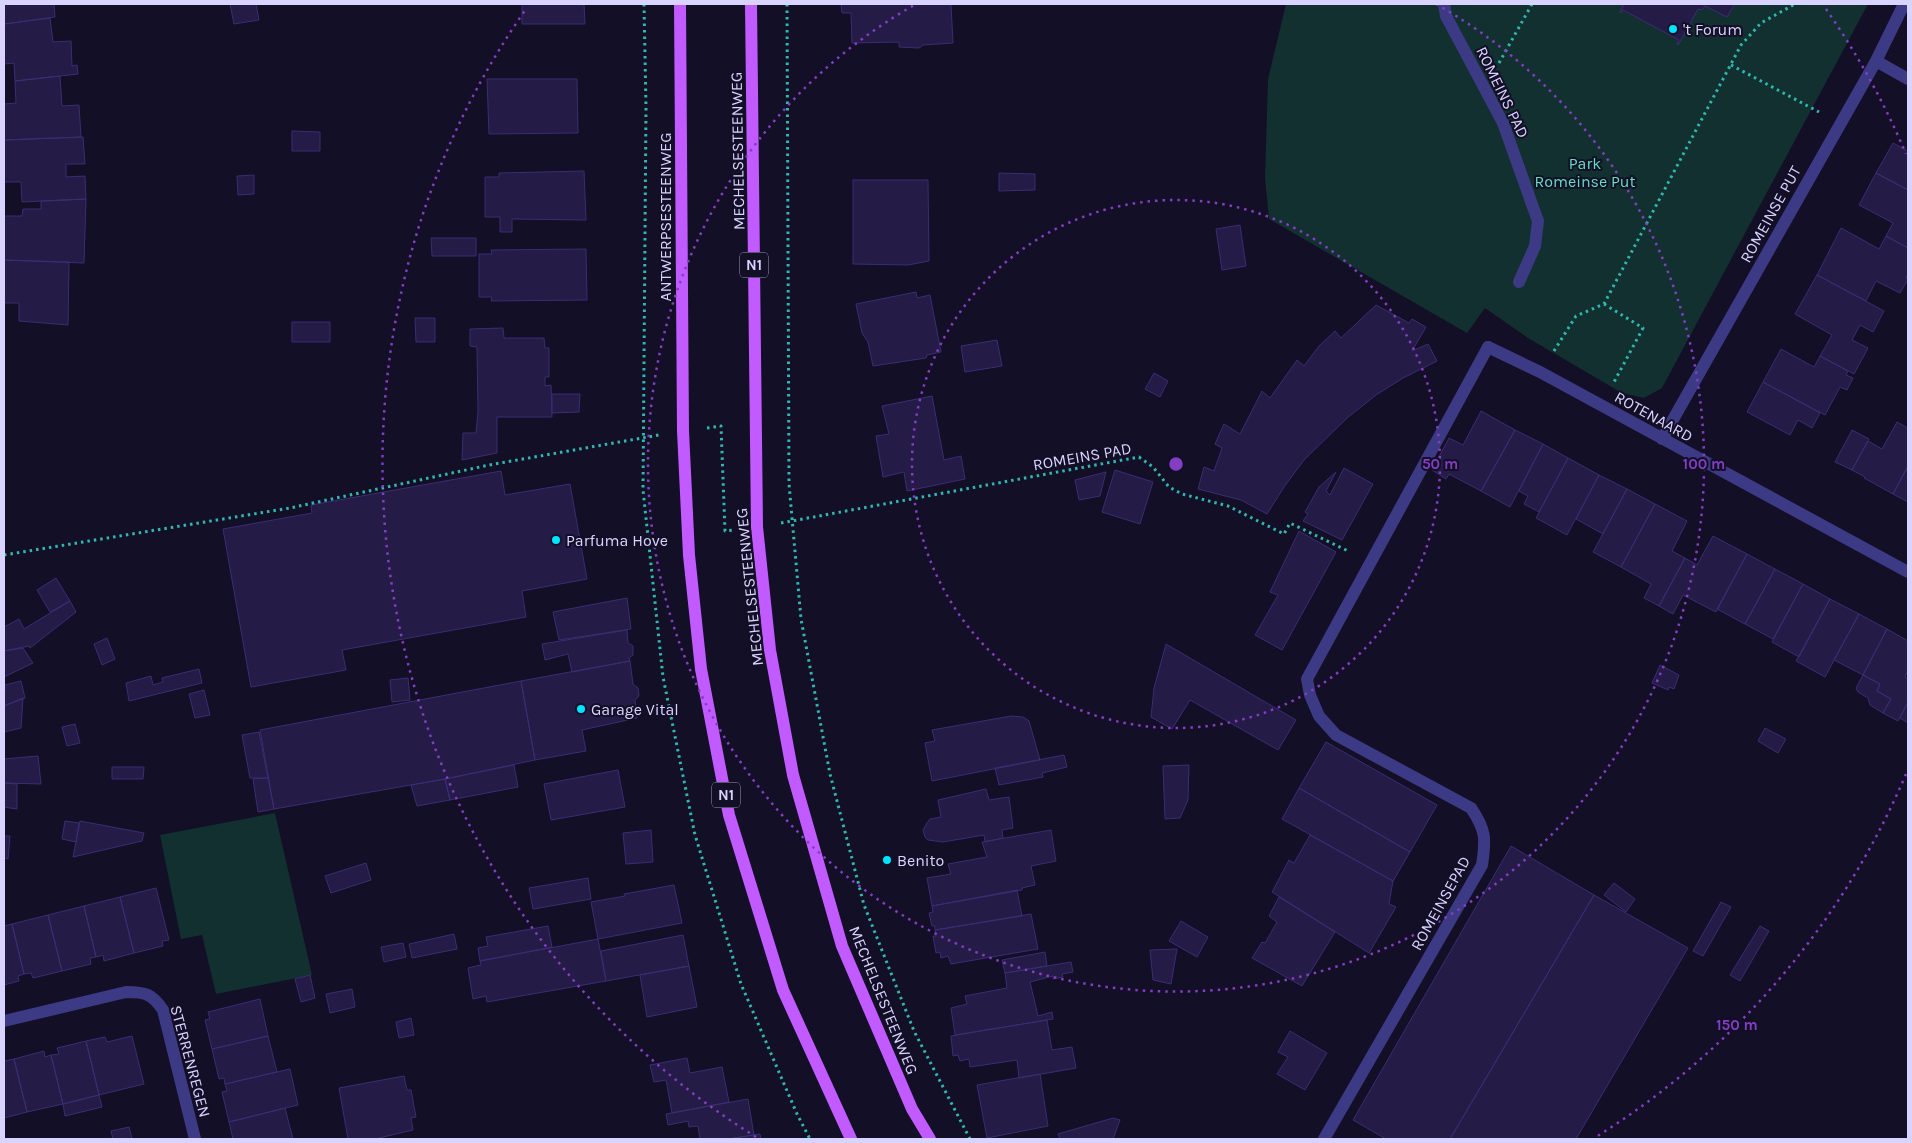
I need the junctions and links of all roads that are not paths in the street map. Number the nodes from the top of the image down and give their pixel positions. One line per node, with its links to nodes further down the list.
1 (751, 4): 14 (main road, MECHELSESTEENWEG / N1)
2 (1444, 4): 7 (street, ROMEINS PAD)
3 (1904, 4): 5 (street, ROMEINSE PUT)
4 (680, 5): 13 (main road, ANTWERPSESTEENWEG / N1)
5 (1876, 61): 6 (street); 9 (street, ROMEINSE PUT)
6 (1908, 79)
7 (1519, 282)
8 (1488, 347): 9 (street, ROTENAARD); 15 (street, ROMEINSEPAD)
9 (1662, 438): 10 (street, ROTENAARD)
10 (1908, 572)
11 (4, 1021): 12 (street, STERRENREGEN)
12 (194, 1139)
13 (851, 1139)
14 (930, 1139)
15 (1324, 1139)

